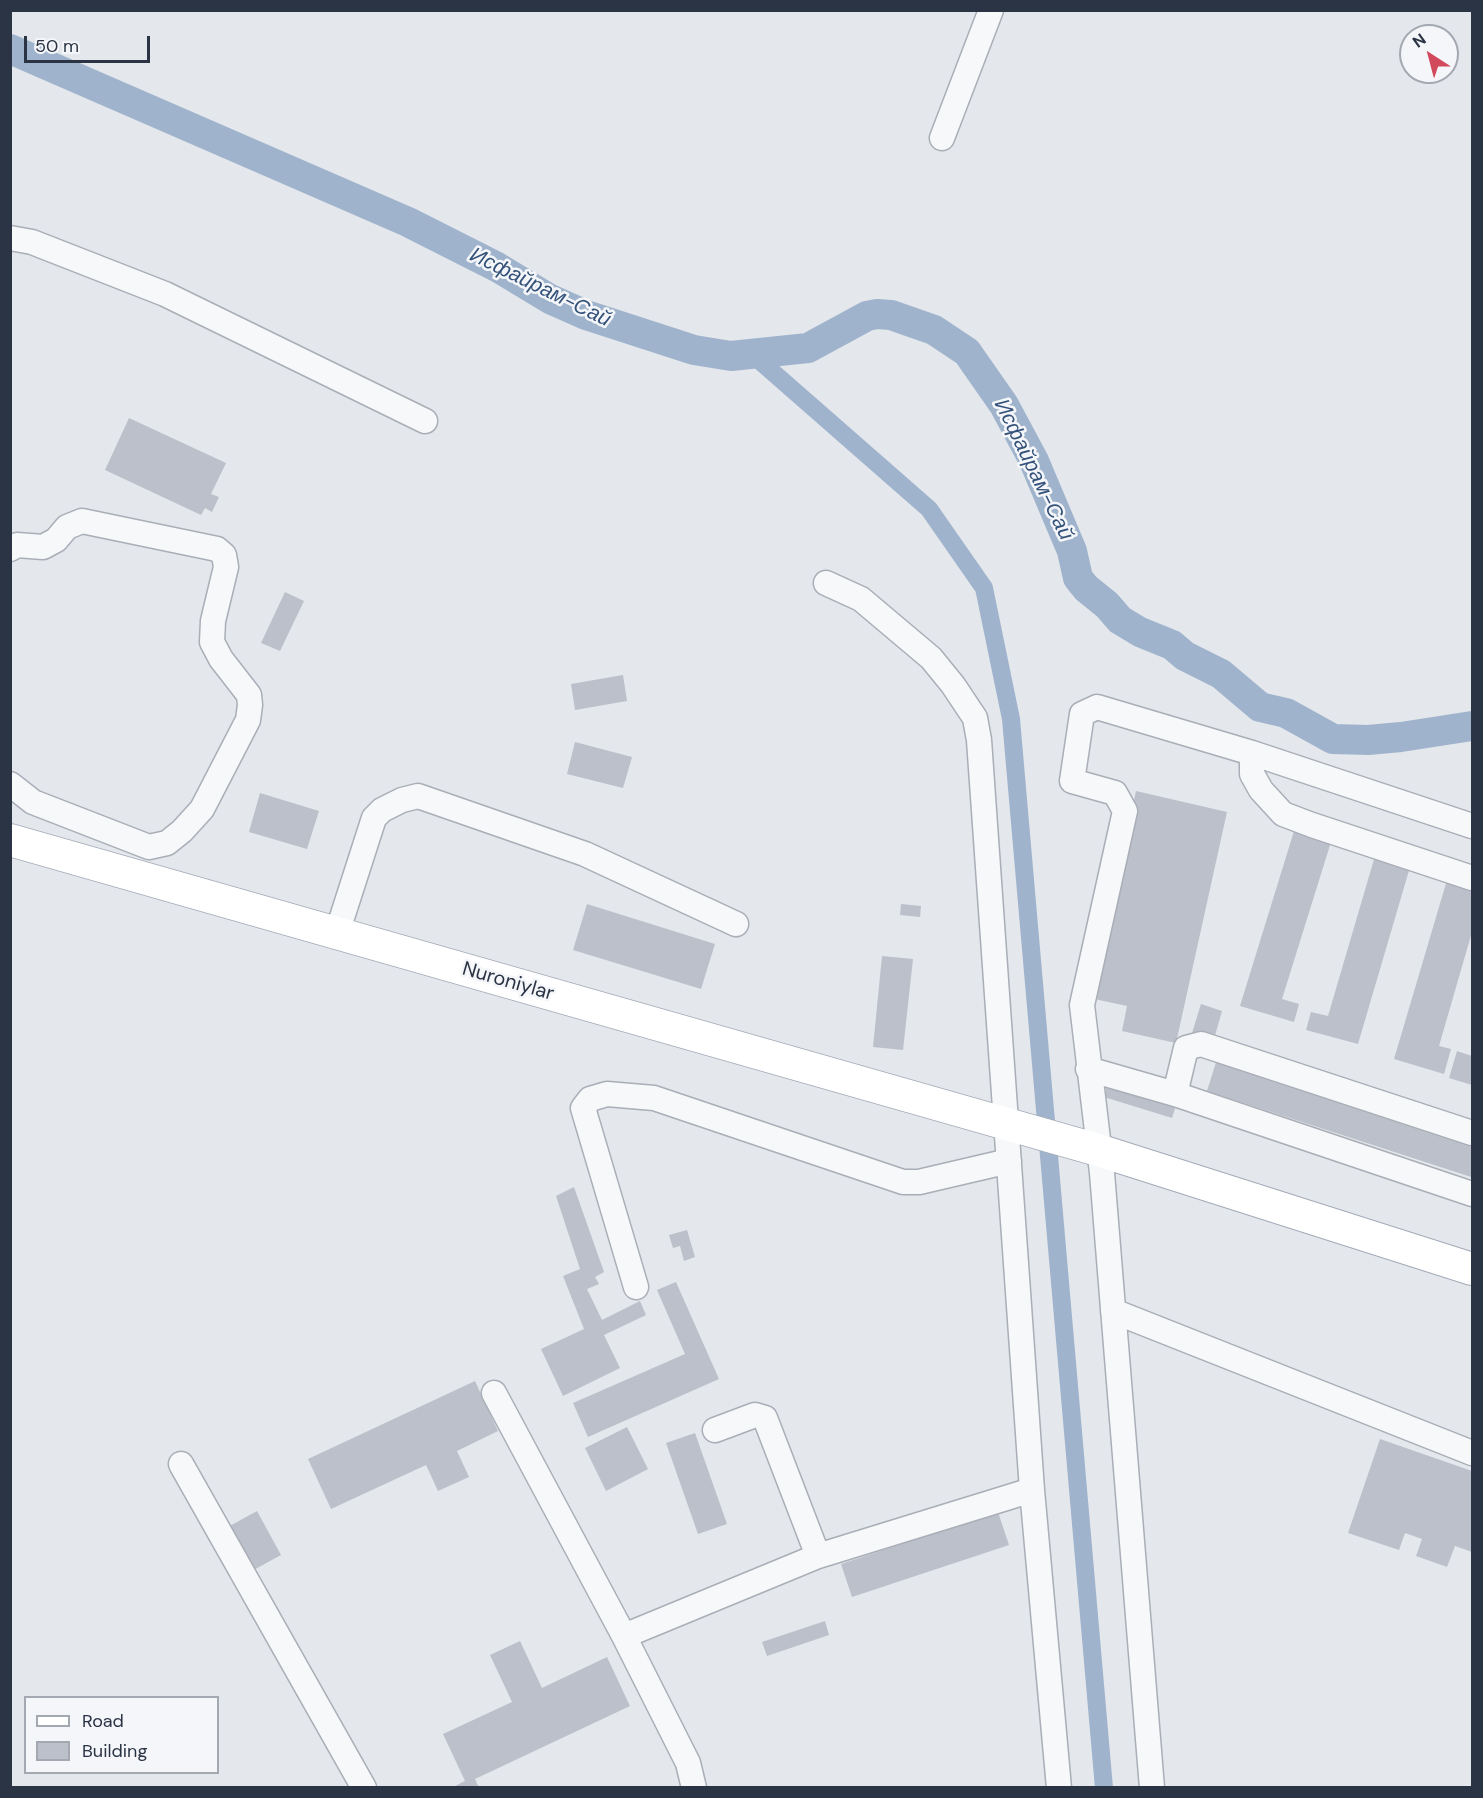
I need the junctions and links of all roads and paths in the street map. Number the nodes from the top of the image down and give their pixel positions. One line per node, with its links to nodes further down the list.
1 (991, 10): 2 (street)
2 (942, 138)
3 (10, 238): 4 (street)
4 (425, 421)
5 (10, 549): 8 (street)
6 (826, 583): 16 (street)
7 (1252, 753): 9 (street); 11 (street); 14 (street)
8 (10, 784)
9 (1473, 826)
10 (10, 840): 13 (main road, Nuroniylar)
11 (1473, 878)
12 (736, 924): 13 (street)
13 (337, 933): 16 (main road, Nuroniylar)
14 (1088, 1069): 15 (street); 18 (street)
15 (1175, 1094): 17 (street); 20 (street)
16 (1006, 1125): 18 (main road, Nuroniylar); 19 (street)
17 (1473, 1133)
18 (1098, 1150): 21 (main road, Nuroniylar); 23 (street)
19 (1009, 1161): 22 (street); 28 (street)
20 (1473, 1194)
21 (1473, 1269)
22 (636, 1287)
23 (1113, 1311): 26 (street); 34 (street)
24 (494, 1394): 30 (street)
25 (715, 1430): 29 (street)
26 (1473, 1453)
27 (181, 1464): 31 (street)
28 (1032, 1490): 29 (street); 33 (street)
29 (818, 1556): 30 (street)
30 (624, 1636): 32 (street)
31 (364, 1788)
32 (694, 1788)
33 (1059, 1788)
34 (1152, 1788)

